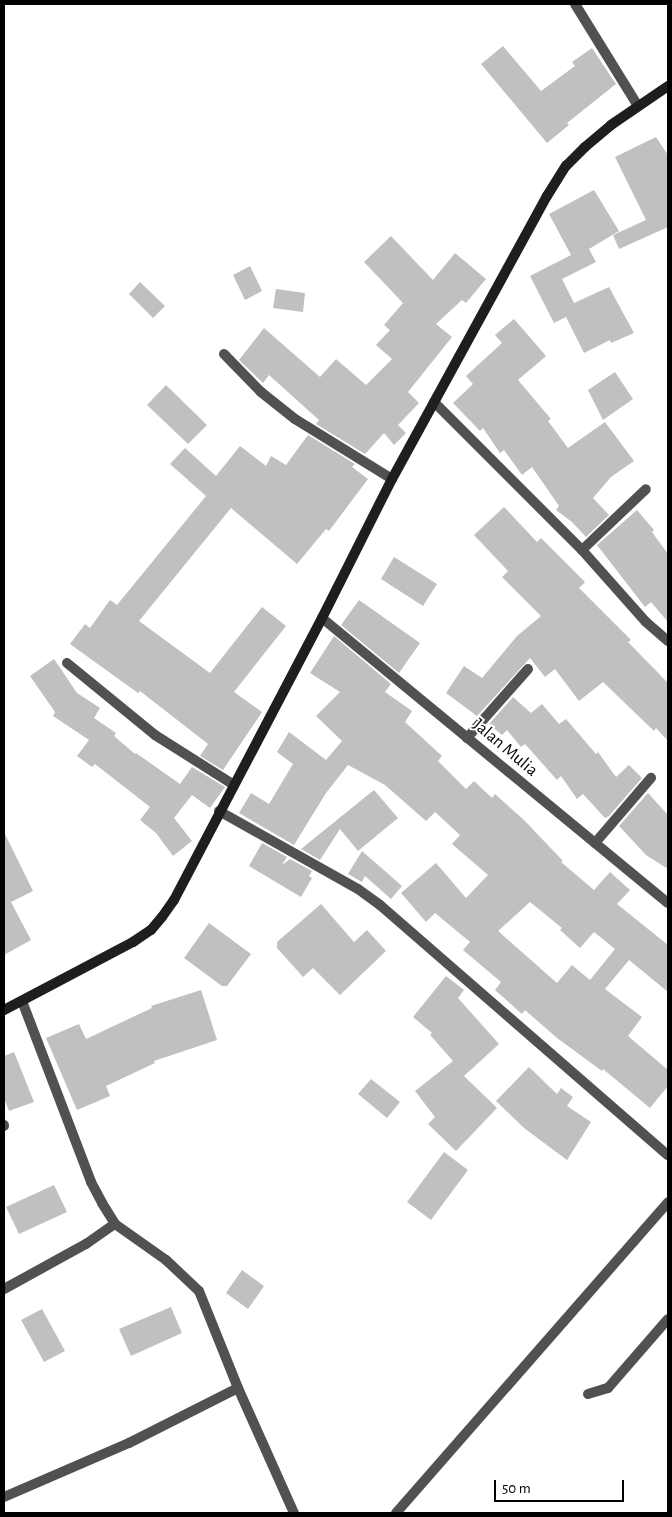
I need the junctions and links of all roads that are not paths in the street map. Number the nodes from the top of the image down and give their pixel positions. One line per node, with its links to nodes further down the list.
1 (575, 4): 3 (street)
2 (668, 86): 3 (main road)
3 (638, 106): 5 (main road)
4 (224, 354): 6 (street)
5 (434, 402): 6 (main road); 8 (street)
6 (392, 479): 9 (main road)
7 (646, 489): 8 (street)
8 (582, 550): 10 (street)
9 (322, 618): 13 (street, Jalan Mulia); 15 (main road)
10 (668, 642)
11 (66, 663): 15 (street)
12 (528, 669): 13 (street)
13 (467, 738): 17 (street, Jalan Mulia)
14 (651, 778): 17 (street)
15 (234, 785): 16 (main road)
16 (219, 811): 19 (main road); 21 (street)
17 (595, 843): 18 (street, Jalan Mulia)
18 (668, 903)
19 (22, 1001): 20 (main road); 23 (street)
20 (4, 1010)
21 (668, 1155)
22 (668, 1202): 30 (street)
23 (115, 1224): 24 (street); 26 (street)
24 (4, 1289)
25 (668, 1319): 27 (street)
26 (238, 1388): 28 (street); 29 (street)
27 (588, 1394)
28 (4, 1496)
29 (294, 1513)
30 (396, 1513)

